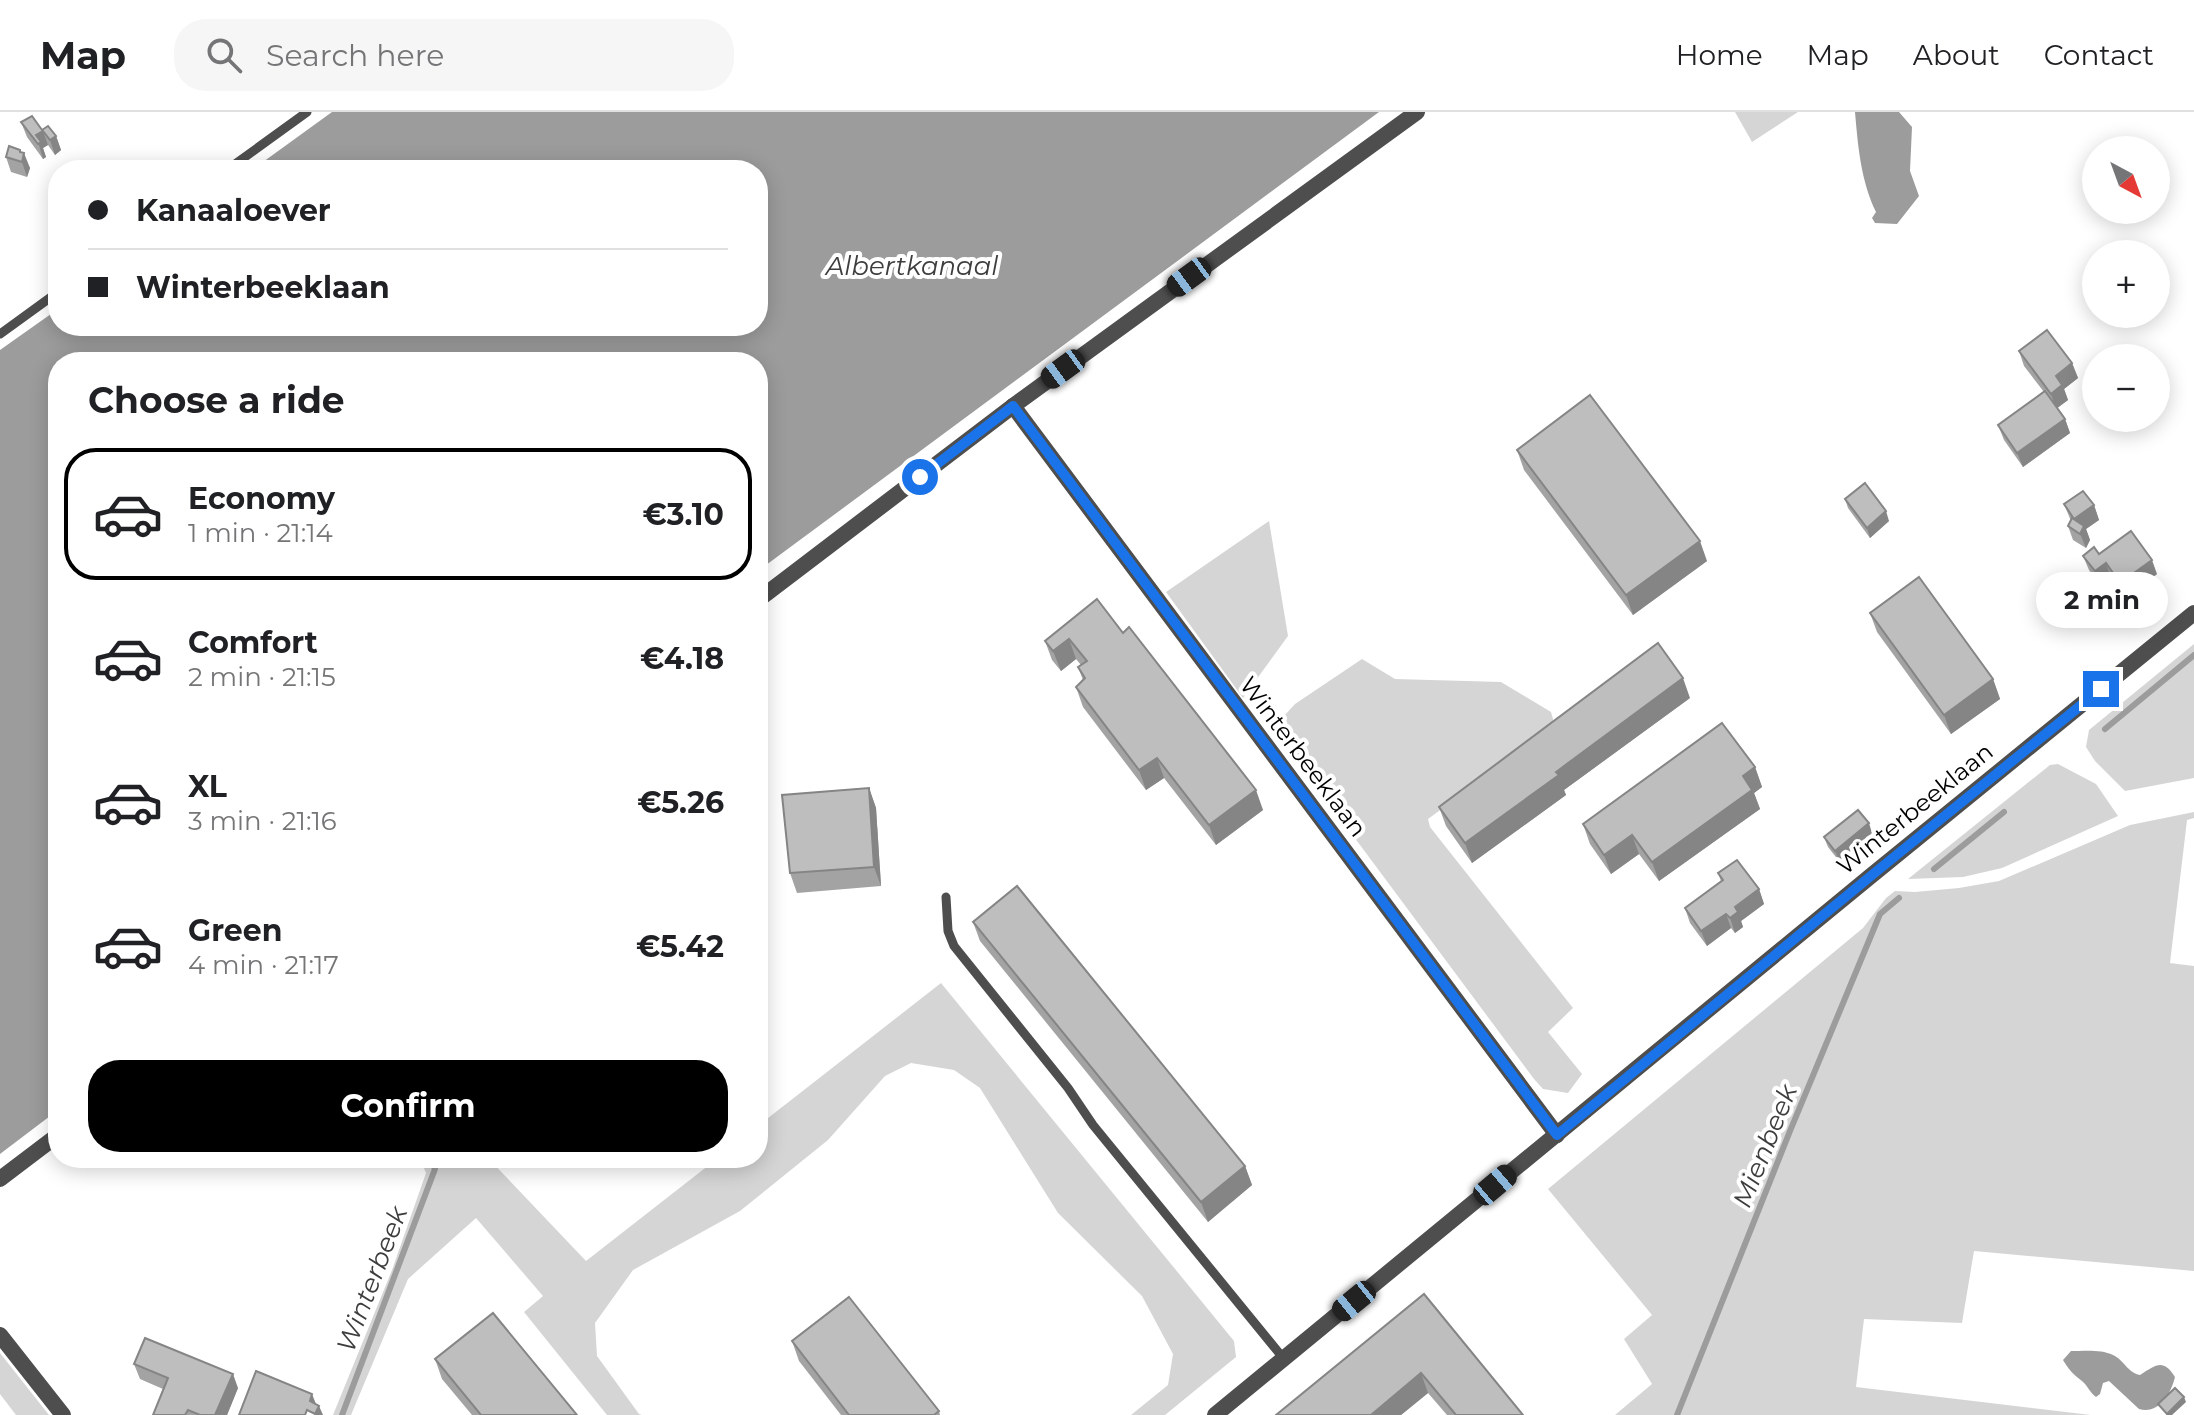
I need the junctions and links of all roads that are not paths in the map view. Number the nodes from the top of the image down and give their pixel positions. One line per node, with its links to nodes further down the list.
1 (307, 112): 3 (lane)
2 (1417, 112): 6 (street)
3 (241, 160)
4 (48, 299): 5 (lane)
5 (0, 334)
6 (1013, 406): 7 (street); 10 (street, Winterbeeklaan)
7 (768, 592)
8 (2194, 613): 10 (street, Winterbeeklaan)
9 (946, 897): 14 (lane)
10 (1557, 1135): 14 (street, Winterbeeklaan)
11 (48, 1143): 12 (street)
12 (0, 1179)
13 (0, 1335): 15 (street)
14 (1284, 1359): 16 (street, Winterbeeklaan)
15 (63, 1415)
16 (1215, 1415)

